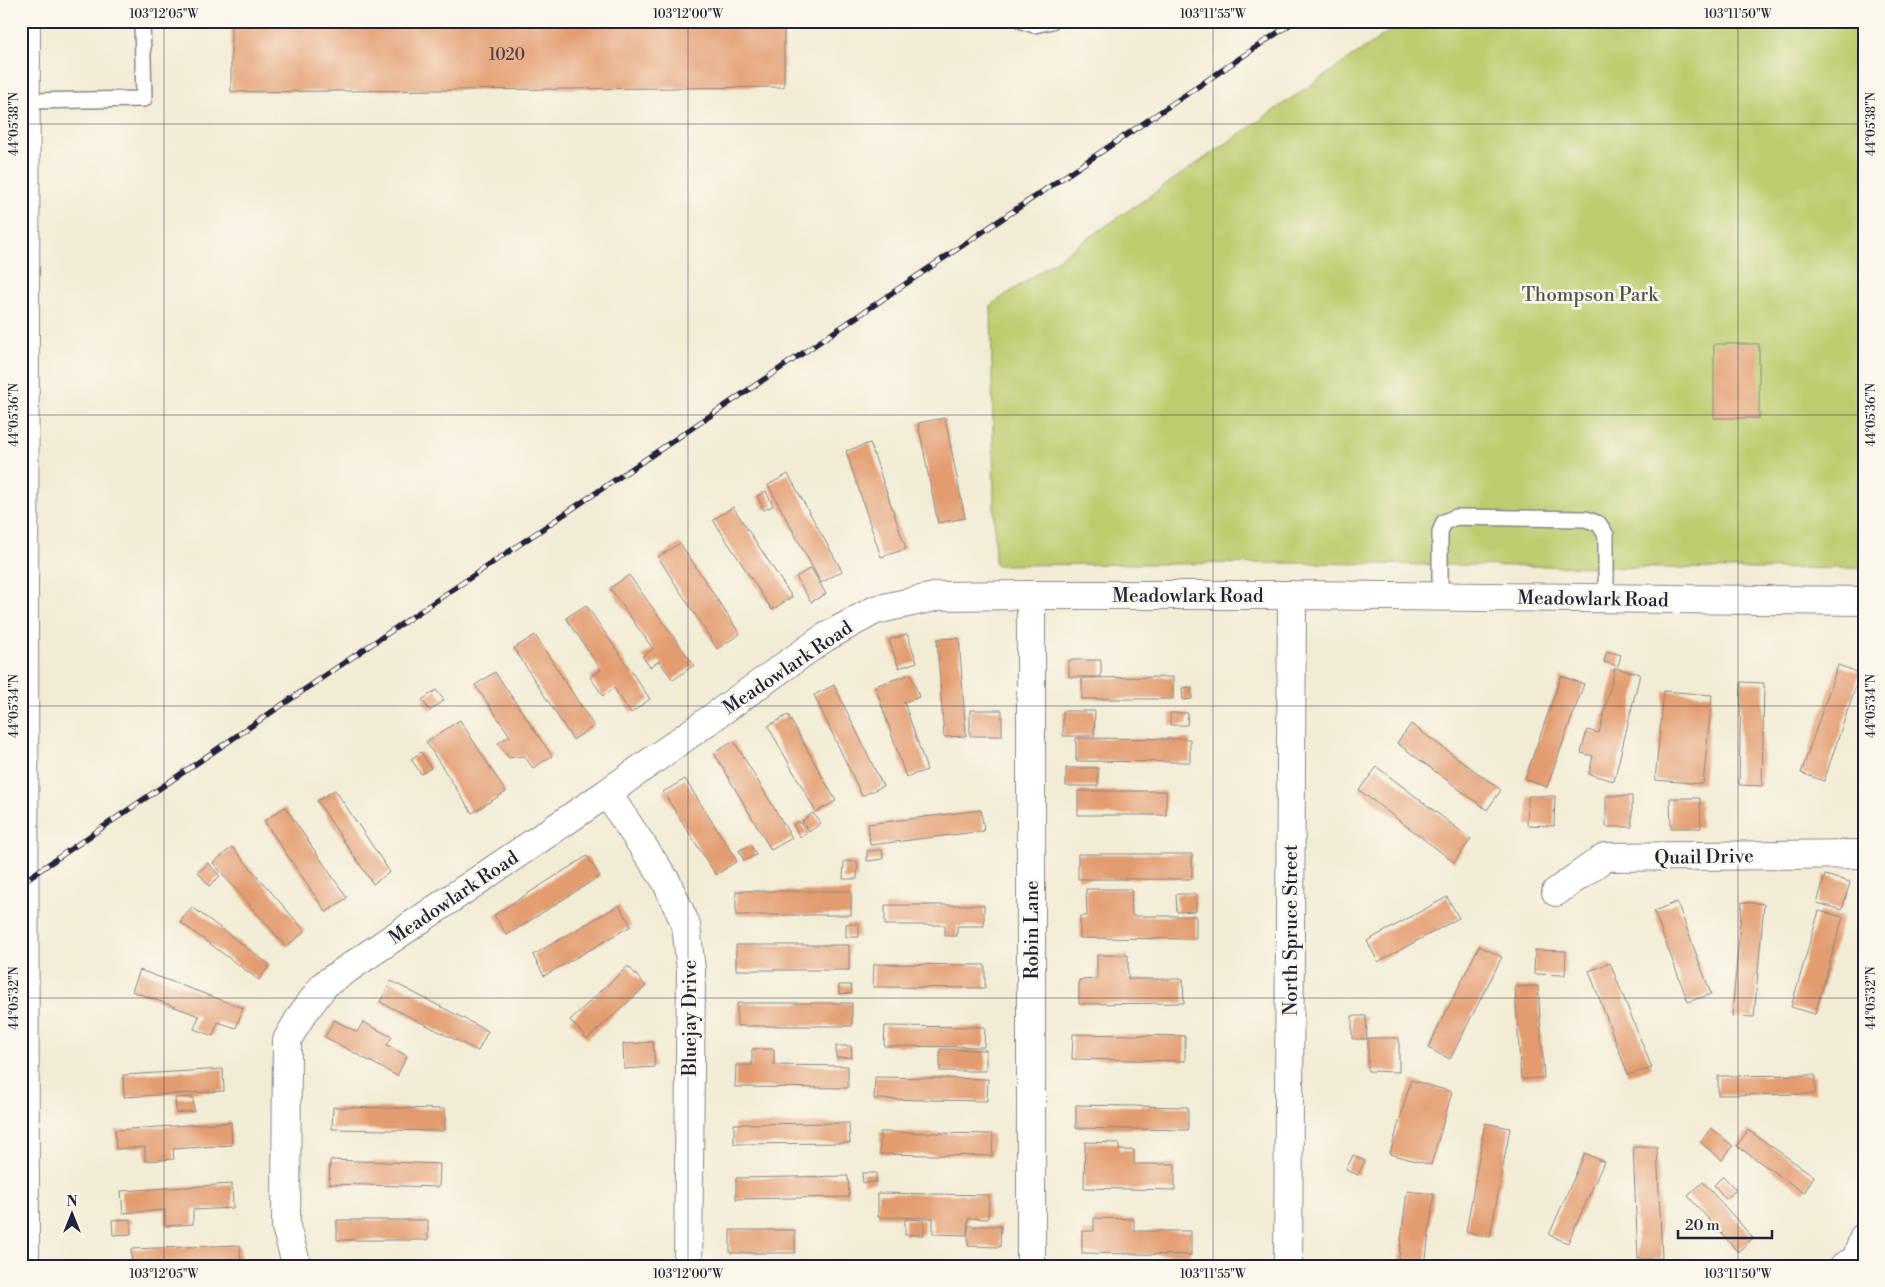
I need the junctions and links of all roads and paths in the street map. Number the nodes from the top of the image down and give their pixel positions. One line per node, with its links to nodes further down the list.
1 (26, 21): 5 (street)
2 (142, 21): 5 (lane)
3 (1022, 21): 4 (lane)
4 (1052, 21)
5 (24, 101): 6 (street)
6 (23, 591): 16 (street)
7 (1031, 595): 8 (street, Meadowlark Road); 12 (street, Meadowlark Road); 19 (street, Robin Lane)
8 (1292, 595): 9 (street, Meadowlark Road); 20 (street, North Spruce Street)
9 (1440, 597): 10 (street, Meadowlark Road); 10 (lane)
10 (1606, 599): 11 (street, Meadowlark Road)
11 (1864, 601)
12 (607, 793): 17 (street, Meadowlark Road); 18 (street, Bluejay Drive)
13 (1864, 854): 14 (street, Quail Drive)
14 (1556, 892)
15 (1864, 1237): 21 (street)
16 (26, 1266)
17 (297, 1266)
18 (688, 1266)
19 (1031, 1266)
20 (1288, 1266)
21 (1844, 1266)

